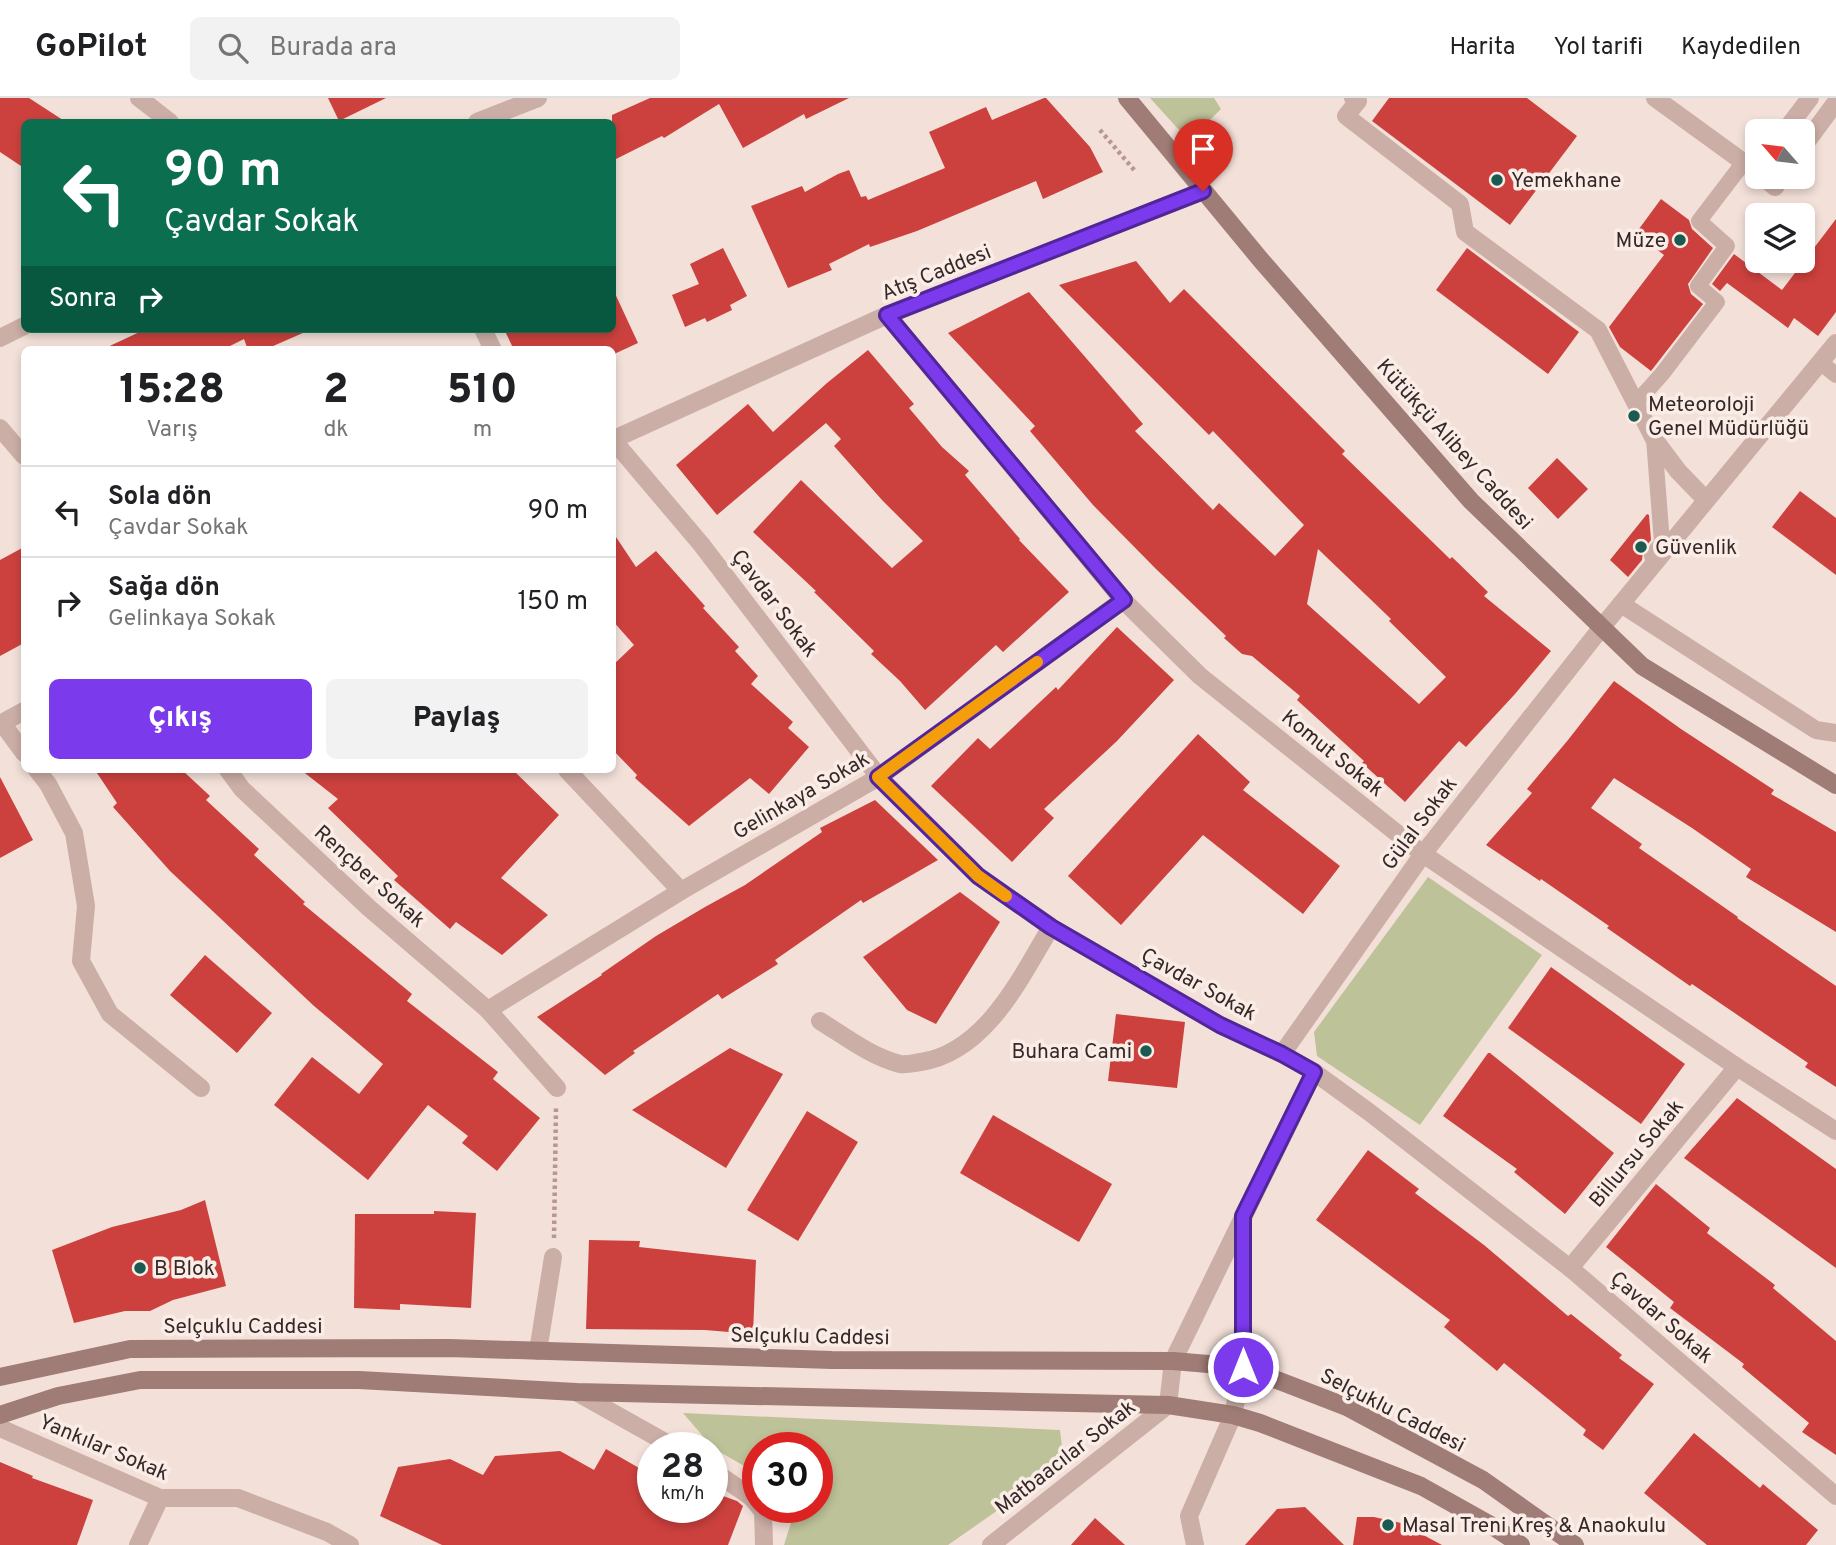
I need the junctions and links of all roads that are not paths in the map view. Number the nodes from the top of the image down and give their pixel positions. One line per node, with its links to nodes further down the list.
1 (139, 98): 8 (street)
2 (538, 98): 9 (street)
3 (1127, 98): 14 (main road, Kütükçü Alibey Caddesi)
4 (1656, 98): 12 (street)
5 (1810, 98): 10 (street)
6 (1357, 99): 21 (street)
7 (1836, 102): 11 (street)
8 (166, 119)
9 (485, 119)
10 (1794, 119)
11 (1815, 130)
12 (1745, 161)
13 (1745, 186): 21 (street)
14 (1203, 191): 15 (street, Atış Caddesi); 31 (main road, Kütükçü Alibey Caddesi)
15 (887, 315): 23 (street, Atış Caddesi); 29 (street, Komut Sokak)
16 (21, 328): 17 (street)
17 (0, 338)
18 (1836, 343): 19 (street, Gülal Sokak)
19 (1820, 362): 20 (street); 27 (street, Gülal Sokak)
20 (1836, 375)
21 (1636, 403): 24 (street)
22 (0, 428): 26 (street)
23 (616, 439)
24 (1654, 439): 27 (street); 28 (street)
25 (616, 444): 39 (street, Çavdar Sokak)
26 (21, 452)
27 (1706, 500): 30 (street, Gülal Sokak)
28 (1636, 574)
29 (1124, 600): 39 (street, Gelinkaya Sokak); 41 (street, Komut Sokak)
30 (1621, 604): 31 (street, Gülal Sokak); 34 (street)
31 (1602, 627): 40 (main road, Kütükçü Alibey Caddesi); 41 (street, Gülal Sokak)
32 (21, 714): 33 (street)
33 (1, 724): 35 (street)
34 (1836, 733)
35 (21, 749)
36 (39, 773): 49 (street)
37 (230, 773): 44 (street, Rençber Sokak)
38 (570, 773): 42 (street)
39 (878, 777): 42 (street, Gelinkaya Sokak); 43 (street, Çavdar Sokak)
40 (1836, 785)
41 (1423, 854): 46 (street, Gülal Sokak); 47 (street, Komut Sokak)
42 (681, 891): 44 (street, Gelinkaya Sokak)
43 (1051, 927): 45 (street); 46 (street, Çavdar Sokak)
44 (488, 1010): 50 (street, Rençber Sokak)
45 (820, 1021)
46 (1282, 1054): 48 (street, Çavdar Sokak)
47 (1737, 1067): 51 (street, Komut Sokak); 54 (street, Billursu Sokak)
48 (1314, 1072): 52 (street); 54 (street, Çavdar Sokak)
49 (201, 1088)
50 (557, 1088)
51 (1836, 1131)
52 (1243, 1216): 56 (street); 57 (street)
53 (553, 1257): 55 (street)
54 (1570, 1268): 65 (street, Çavdar Sokak)
55 (538, 1351): 56 (main road, Selçuklu Caddesi); 58 (main road, Selçuklu Caddesi)
56 (1173, 1362): 57 (main road, Selçuklu Caddesi); 60 (street)
57 (1243, 1367): 62 (street); 74 (main road, Selçuklu Caddesi)
58 (0, 1377)
59 (576, 1392): 60 (main road); 61 (main road); 64 (street)
60 (1168, 1405): 62 (main road); 71 (street, Matbaacılar Sokak)
61 (0, 1415)
62 (1233, 1415): 72 (street); 73 (main road)
63 (0, 1428): 66 (street, Yankılar Sokak)
64 (647, 1432)
65 (1836, 1496)
66 (160, 1498): 68 (street); 69 (street, Yankılar Sokak)
67 (763, 1523): 70 (street)
68 (138, 1545)
69 (350, 1545)
70 (764, 1545)
71 (991, 1545)
72 (1195, 1545)
73 (1521, 1545)
74 (1575, 1545)

